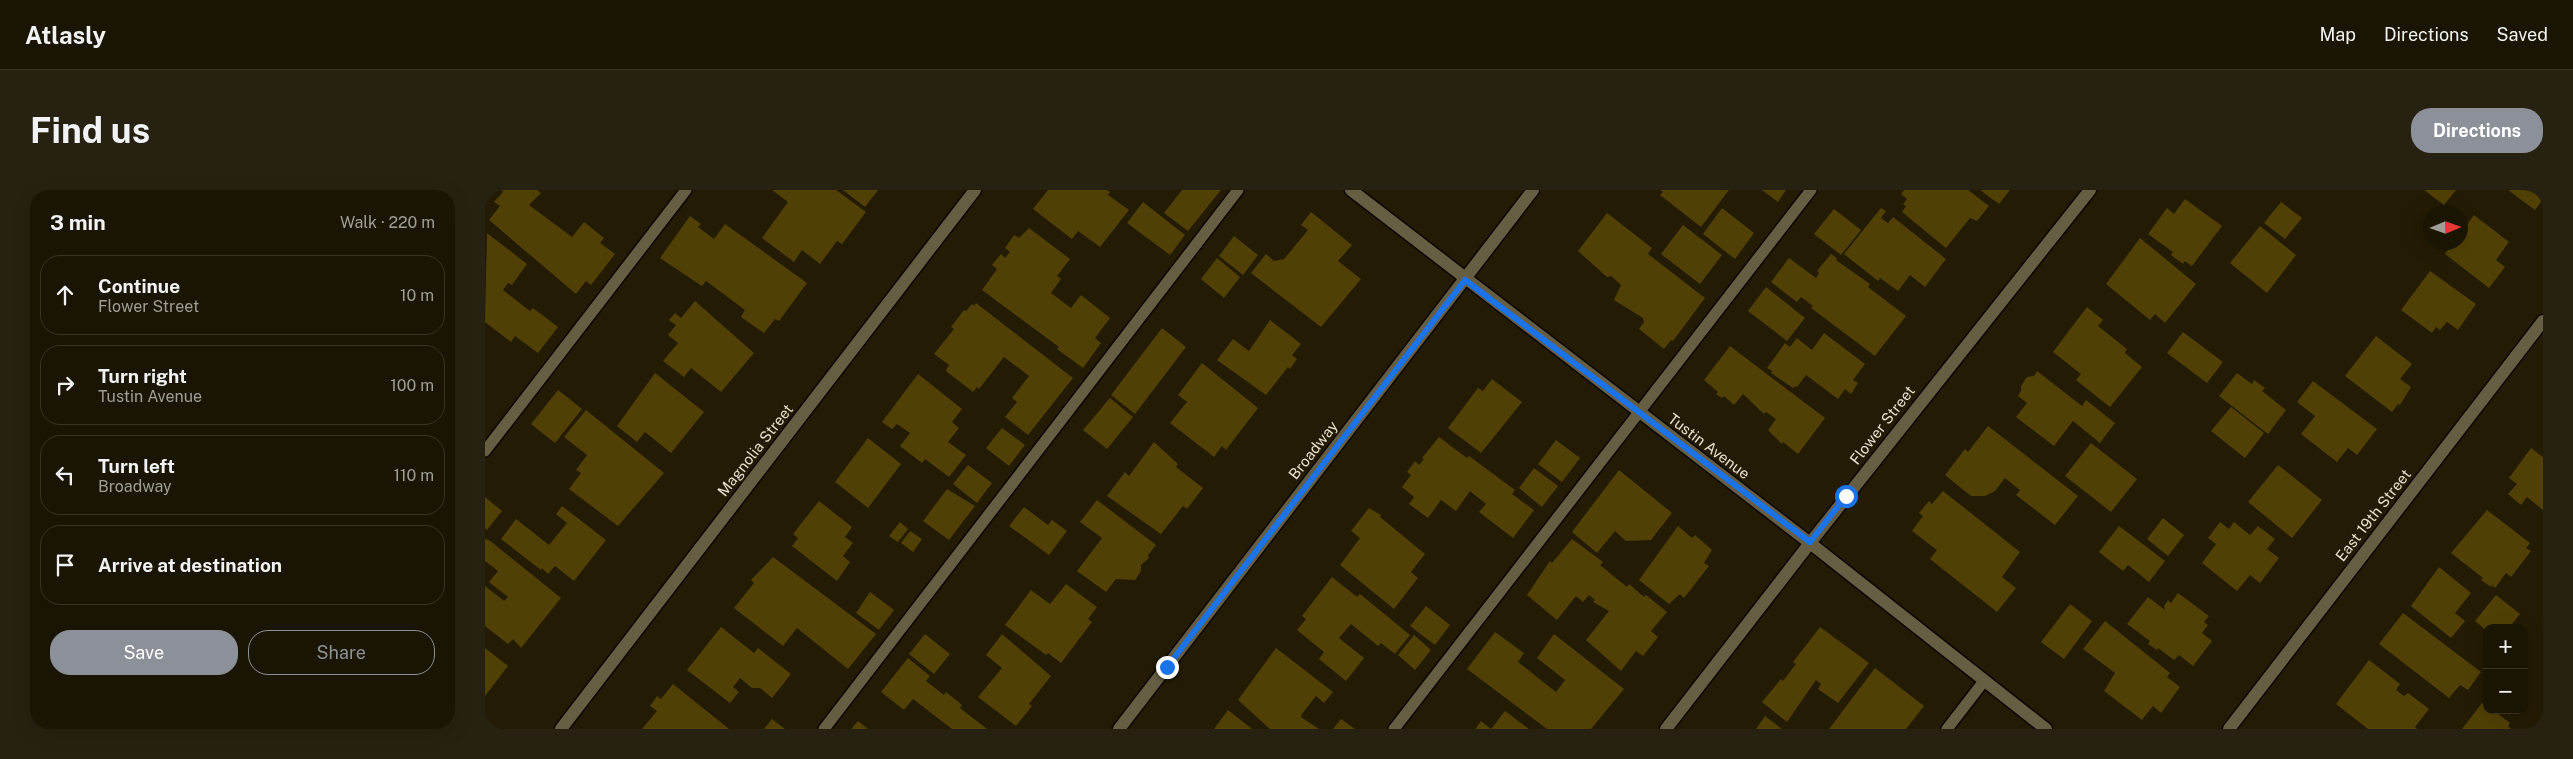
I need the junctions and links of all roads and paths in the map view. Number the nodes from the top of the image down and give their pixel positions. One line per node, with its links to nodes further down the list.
1 (686, 190): 11 (lane)
2 (975, 190): 14 (street, Magnolia Street)
3 (1238, 190): 15 (lane)
4 (1351, 190): 8 (street, Tustin Avenue)
5 (1533, 190): 8 (street, Broadway)
6 (1811, 190): 10 (lane)
7 (2090, 190): 12 (street, Flower Street)
8 (1465, 280): 10 (street, Tustin Avenue); 16 (street, Broadway)
9 (2543, 321): 21 (street, East 19th Street)
10 (1638, 412): 12 (street, Tustin Avenue); 17 (lane)
11 (485, 452)
12 (1810, 542): 13 (street, Tustin Avenue); 18 (street, Flower Street)
13 (1984, 681): 19 (lane); 20 (street, Tustin Avenue)
14 (561, 729)
15 (824, 729)
16 (1119, 729)
17 (1394, 729)
18 (1666, 729)
19 (1947, 729)
20 (2046, 729)
21 (2229, 729)

